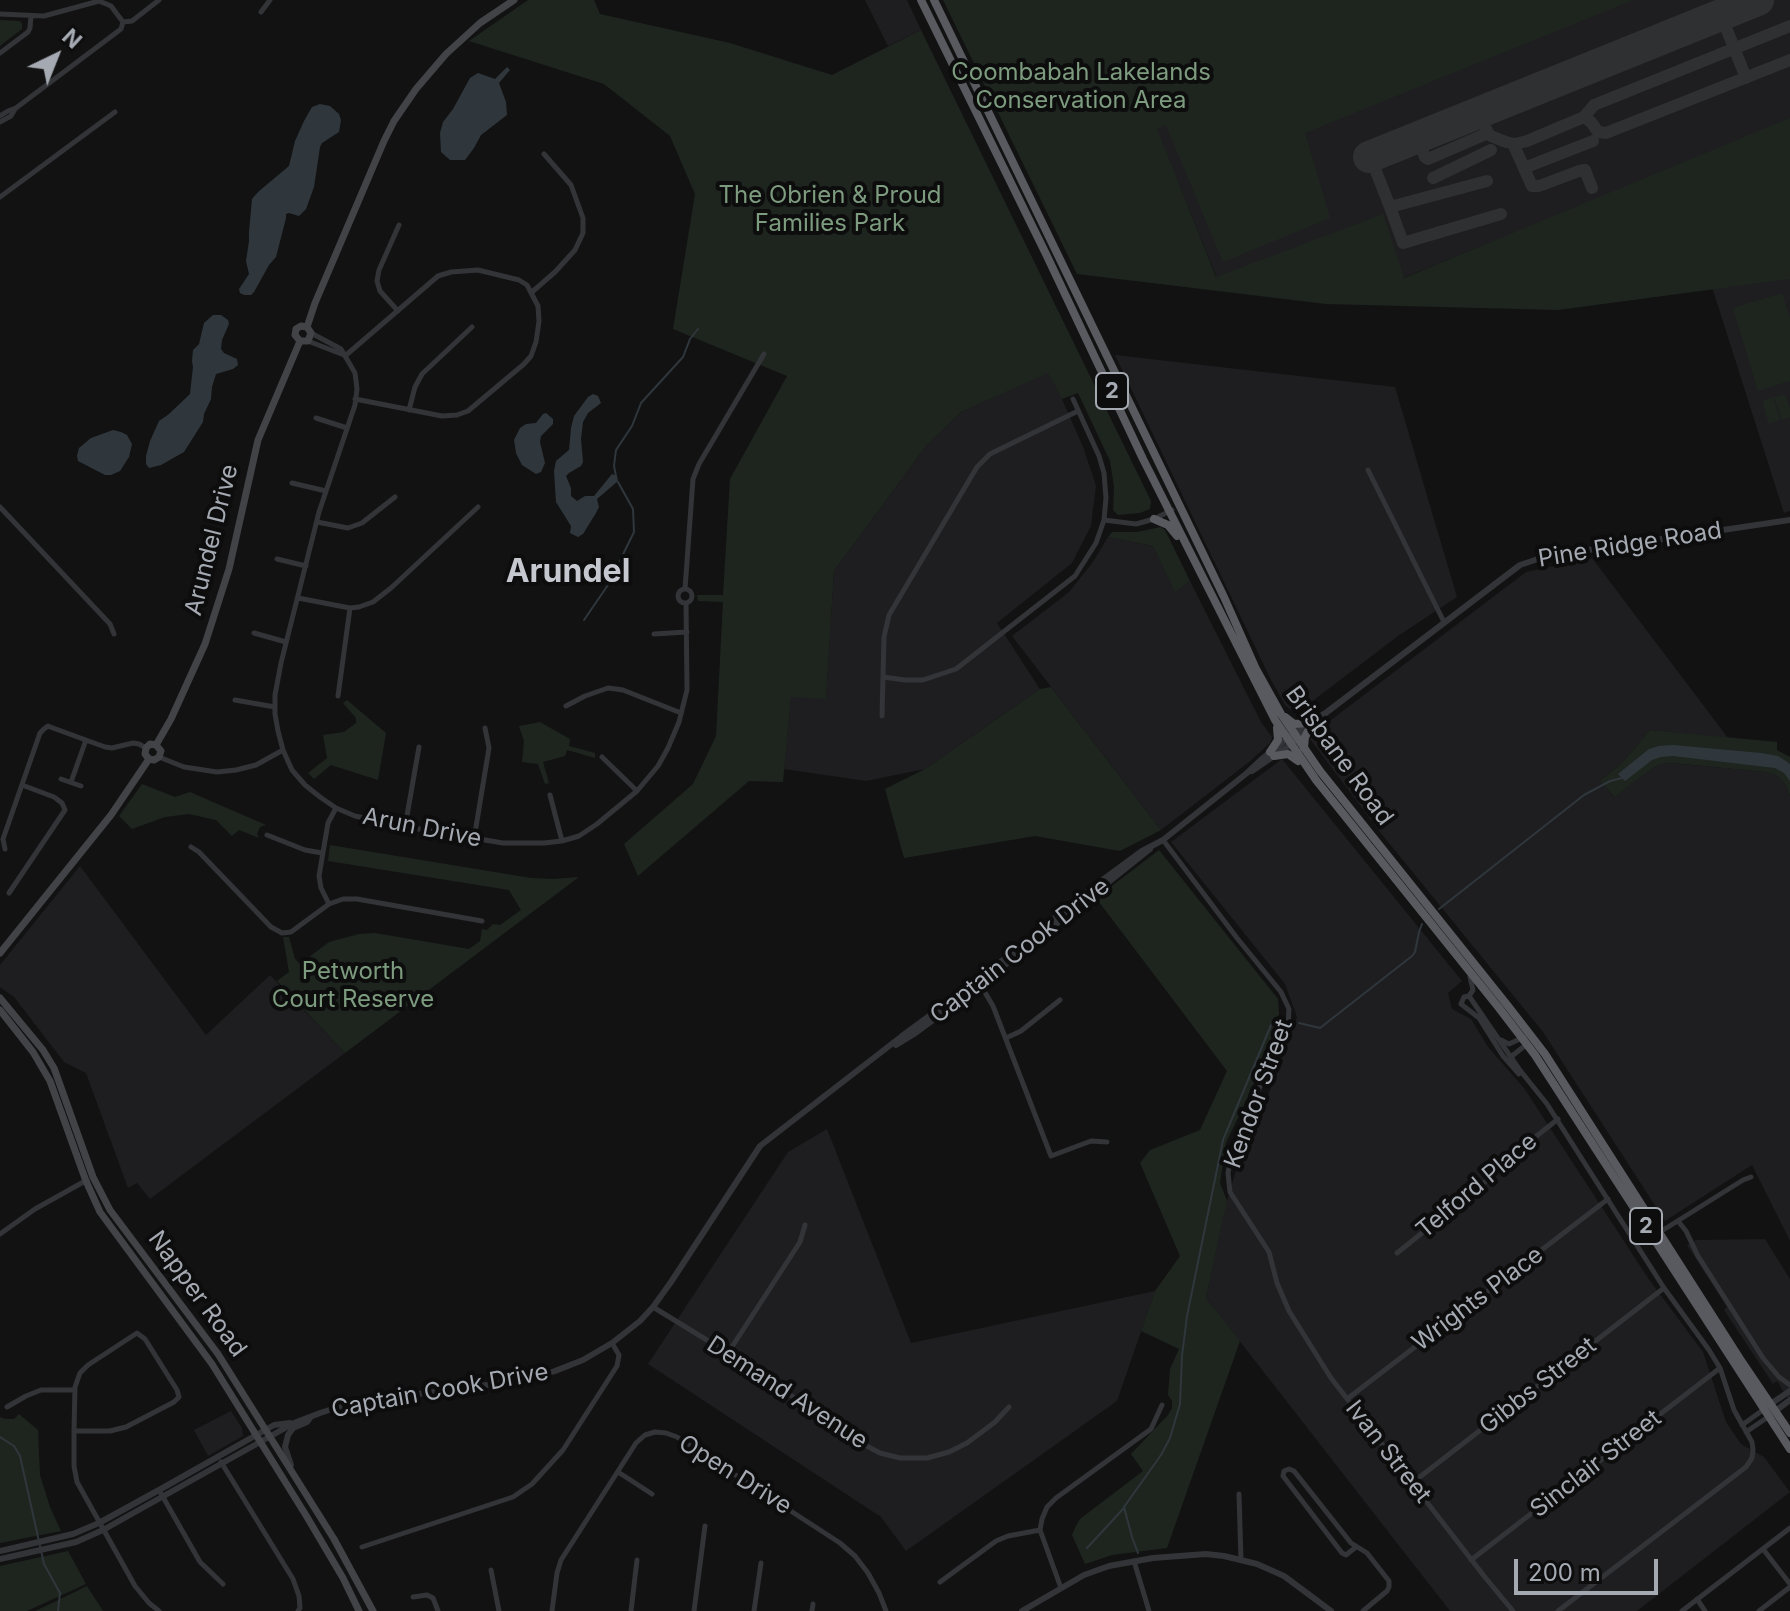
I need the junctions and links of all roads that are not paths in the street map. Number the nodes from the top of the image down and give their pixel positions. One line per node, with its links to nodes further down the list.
1 (99, 0): 9 (street); 10 (street)
2 (159, 0): 10 (street)
3 (270, 0): 7 (street)
4 (514, 0): 22 (main road, Arundel Drive)
5 (921, 0): 38 (highway, Brisbane Road / 2)
6 (934, 0): 37 (highway, Brisbane Road / 2)
7 (261, 12)
8 (0, 14): 9 (street)
9 (31, 16): 11 (street)
10 (123, 22): 12 (street)
11 (0, 53)
12 (16, 108): 14 (street); 15 (street)
13 (115, 112): 17 (street)
14 (0, 116)
15 (0, 122)
16 (544, 154): 19 (street)
17 (0, 197)
18 (399, 225): 20 (street)
19 (532, 292): 20 (street); 27 (street)
20 (398, 311): 24 (street)
21 (472, 327): 27 (street)
22 (307, 336): 24 (street); 68 (main road, Arundel Drive)
23 (764, 354): 46 (street)
24 (345, 356): 25 (street, Arun Drive)
25 (355, 399): 27 (street); 30 (street, Arun Drive)
26 (1073, 399): 28 (street)
27 (409, 410)
28 (1078, 411): 40 (street); 56 (street)
29 (316, 418): 30 (street)
30 (347, 428): 33 (street, Arun Drive)
31 (1368, 470): 50 (street)
32 (292, 483): 33 (street)
33 (326, 491): 42 (street, Arun Drive)
34 (395, 497): 42 (street)
35 (0, 507): 53 (street)
36 (478, 507): 49 (street)
37 (1179, 507): 38 (street); 63 (highway, Brisbane Road / 2)
38 (1169, 511): 39 (street); 45 (highway, Brisbane Road / 2)
39 (1154, 519): 40 (street); 45 (highway)
40 (1104, 520): 56 (street)
41 (1790, 520): 50 (street, Pine Ridge Road)
42 (317, 522): 44 (street, Arun Drive)
43 (277, 559): 44 (street)
44 (306, 566): 47 (street, Arun Drive)
45 (1199, 571): 63 (highway, Brisbane Road / 2)
46 (685, 589): 48 (street); 48 (street)
47 (298, 598): 49 (street); 55 (street, Arun Drive)
48 (686, 603): 51 (street, Arun Drive)
49 (350, 608): 57 (street)
50 (1444, 622): 64 (street, Pine Ridge Road)
51 (687, 632): 54 (street); 61 (street, Arun Drive)
52 (254, 633): 55 (street)
53 (114, 634)
54 (654, 634)
55 (286, 642): 60 (street, Arun Drive)
56 (883, 677): 62 (street)
57 (338, 696)
58 (235, 700): 60 (street)
59 (566, 706): 61 (street)
60 (275, 707): 71 (street, Arun Drive)
61 (681, 713): 82 (street, Arun Drive)
62 (882, 716)
63 (1278, 717): 64 (highway); 66 (highway, Brisbane Road / 2); 73 (highway)
64 (1310, 725): 66 (street, Pine Ridge Road); 72 (highway)
65 (485, 728): 87 (street)
66 (1292, 739): 72 (highway, Brisbane Road / 2); 73 (street, Captain Cook Drive); 77 (highway, Brisbane Road / 2)
67 (86, 740): 70 (street); 79 (street); 80 (street)
68 (156, 745): 70 (main road); 74 (main road)
69 (419, 747): 85 (street)
70 (146, 748): 76 (main road)
71 (283, 750): 74 (street); 84 (street, Arun Drive)
72 (1304, 750): 105 (highway, Brisbane Road / 2)
73 (1272, 754): 77 (highway); 88 (street, Captain Cook Drive)
74 (159, 757): 76 (main road)
75 (602, 757): 82 (street)
76 (149, 759): 96 (main road)
77 (1311, 772): 97 (highway, Brisbane Road / 2)
78 (61, 779): 79 (street)
79 (71, 782): 81 (street)
80 (22, 785): 91 (street); 93 (street)
81 (81, 786)
82 (637, 791): 89 (street, Arun Drive)
83 (550, 795): 89 (street)
84 (336, 808): 85 (street, Arun Drive); 92 (street)
85 (405, 827): 87 (street, Arun Drive)
86 (267, 835): 92 (street)
87 (474, 839): 89 (street, Arun Drive)
88 (1163, 840): 98 (street, Captain Cook Drive); 119 (street, Kendor Street)
89 (562, 841)
90 (191, 847): 94 (street)
91 (5, 849)
92 (322, 853): 94 (street)
93 (9, 893)
94 (329, 904): 95 (street)
95 (482, 921)
96 (0, 953)
97 (1464, 964): 99 (street); 105 (highway, Brisbane Road / 2)
98 (978, 983): 104 (street); 121 (street, Captain Cook Drive)
99 (1469, 996): 103 (street); 106 (street)
100 (0, 998): 112 (main road, Napper Road)
101 (1060, 1000): 104 (street)
102 (0, 1010): 112 (main road, Napper Road)
103 (1493, 1030): 105 (street); 107 (street)
104 (1006, 1038): 110 (street)
105 (1528, 1039): 107 (street); 116 (highway, Brisbane Road / 2); 133 (highway, Brisbane Road / 2)
106 (1501, 1052): 107 (street); 108 (street)
107 (1512, 1056): 108 (street)
108 (1526, 1079): 109 (street)
109 (1558, 1119): 113 (street); 118 (street, Telford Place)
110 (1107, 1142)
111 (1751, 1177): 114 (street)
112 (90, 1179): 117 (street); 137 (main road, Napper Road); 140 (main road, Napper Road)
113 (1608, 1199): 120 (street); 128 (street, Wrights Place)
114 (1678, 1221): 116 (street); 125 (street)
115 (805, 1225): 123 (street)
116 (1660, 1232): 133 (highway, Brisbane Road / 2)
117 (0, 1234)
118 (1397, 1253)
119 (1277, 1283): 128 (street, Ivan Street)
120 (1664, 1288): 124 (street); 145 (street, Gibbs Street)
121 (653, 1307): 122 (street, Captain Cook Drive); 123 (street, Demand Avenue)
122 (612, 1343): 134 (street, Captain Cook Drive); 153 (street)
123 (728, 1353): 132 (street, Demand Avenue)
124 (1720, 1368): 135 (street); 161 (street, Sinclair Street)
125 (1779, 1377): 126 (street); 129 (street)
126 (1790, 1388): 129 (street)
127 (75, 1390): 131 (street); 136 (street); 136 (street)
128 (1347, 1399): 145 (street, Ivan Street)
129 (1787, 1401): 133 (street)
130 (1162, 1405): 152 (street)
131 (7, 1407)
132 (1009, 1407)
133 (1769, 1411): 135 (street); 138 (highway, Brisbane Road / 2); 139 (street); 141 (highway, Brisbane Road / 2)
134 (313, 1415): 137 (street, Captain Cook Drive); 144 (street)
135 (1742, 1425): 139 (street)
136 (74, 1431): 149 (street)
137 (268, 1433): 140 (street, Captain Cook Drive); 144 (main road, Napper Road)
138 (1790, 1433)
139 (1747, 1434): 187 (street)
140 (258, 1439): 142 (street, Captain Cook Drive); 173 (main road, Napper Road)
141 (1790, 1449)
142 (220, 1460): 146 (street, Captain Cook Drive); 172 (street)
143 (618, 1472): 147 (street); 177 (street, Open Drive); 181 (street, Open Drive)
144 (294, 1476): 174 (main road, Napper Road)
145 (1412, 1483): 161 (street, Ivan Street)
146 (161, 1494): 149 (street, Captain Cook Drive); 166 (street)
147 (652, 1494)
148 (1239, 1494): 160 (street)
149 (101, 1526): 155 (street, Captain Cook Drive); 171 (street)
150 (705, 1526): 179 (street)
151 (1790, 1528): 156 (street)
152 (1040, 1530): 165 (street); 168 (street)
153 (362, 1547)
154 (1356, 1547): 154 (street); 185 (street)
155 (31, 1548): 157 (street); 158 (street)
156 (1763, 1549): 167 (street); 170 (street)
157 (0, 1551)
158 (0, 1559)
159 (637, 1560): 178 (street)
160 (1241, 1560): 162 (street); 184 (street)
161 (1471, 1560): 186 (street, Ivan Street)
162 (1134, 1561): 168 (street); 183 (street)
163 (761, 1563): 180 (street)
164 (491, 1570): 176 (street)
165 (940, 1582)
166 (223, 1584)
167 (1790, 1586): 190 (street)
168 (1061, 1588): 182 (street)
169 (413, 1597): 175 (street)
170 (1697, 1599): 188 (street); 189 (street)
171 (159, 1611)
172 (298, 1611)
173 (359, 1611)
174 (373, 1611)
175 (438, 1611)
176 (499, 1611)
177 (552, 1611)
178 (631, 1611)
179 (694, 1611)
180 (754, 1611)
181 (886, 1611)
182 (1022, 1611)
183 (1149, 1611)
184 (1331, 1611)
185 (1363, 1611)
186 (1513, 1611)
187 (1558, 1611)
188 (1682, 1611)
189 (1705, 1611)
190 (1759, 1611)

